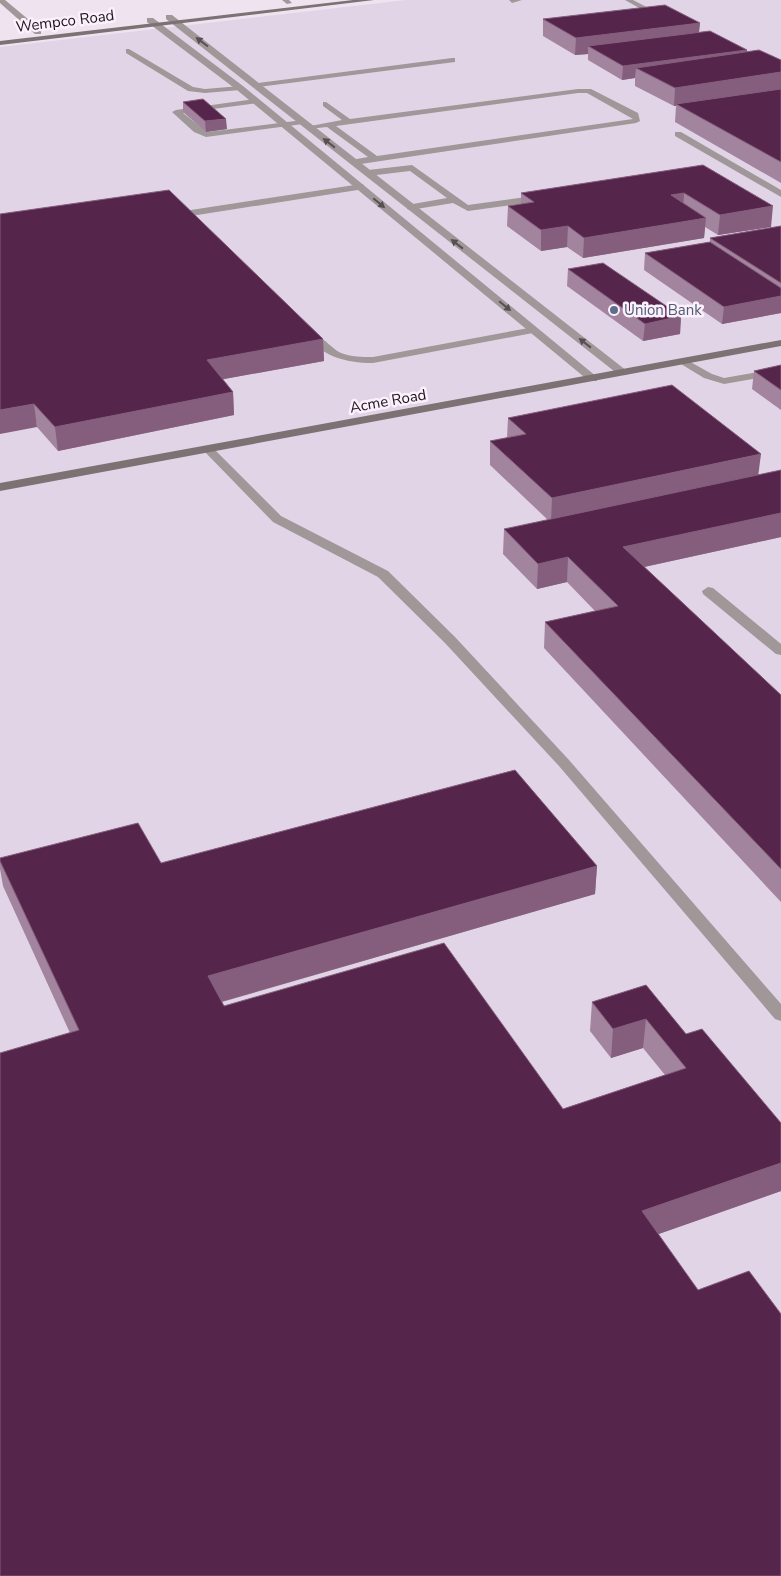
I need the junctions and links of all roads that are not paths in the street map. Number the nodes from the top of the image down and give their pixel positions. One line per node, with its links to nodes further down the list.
1 (1, 0): 9 (street)
2 (319, 0): 5 (street, Wempco Road)
3 (371, 0): 6 (street, Wempco Road)
4 (628, 0): 7 (street)
5 (287, 2): 6 (street, Wempco Road)
6 (172, 20): 8 (street, Wempco Road); 14 (street, one-way to 6)
7 (670, 21)
8 (152, 22): 9 (street, Wempco Road); 11 (street, Wempco Road); 15 (street)
9 (38, 32): 10 (street, Wempco Road)
10 (0, 37)
11 (0, 42)
12 (129, 52): 15 (street)
13 (452, 60): 14 (street)
14 (258, 85): 22 (street)
15 (240, 88): 16 (street)
16 (255, 101): 18 (street); 21 (street)
17 (326, 104): 19 (street)
18 (208, 107): 23 (street); 23 (street)
19 (349, 122): 20 (street); 25 (street)
20 (330, 124): 22 (street); 25 (street)
21 (284, 125): 22 (street); 23 (street); 28 (street)
22 (306, 125): 26 (street, one-way to 22)
23 (236, 131)
24 (678, 134): 29 (street)
25 (376, 159): 26 (street)
26 (354, 162): 27 (street)
27 (368, 173): 31 (street); 32 (street)
28 (361, 187): 33 (street); 35 (street, one-way to 35)
29 (781, 194)
30 (552, 196): 31 (street)
31 (453, 200): 32 (street)
32 (410, 207): 34 (street, one-way to 32)
33 (191, 213)
34 (498, 276): 35 (street); 41 (street, one-way to 34)
35 (473, 280): 37 (street, one-way to 37)
36 (302, 328): 37 (street)
37 (534, 330): 42 (street)
38 (781, 343): 39 (street, Acme Road)
39 (685, 362): 40 (street); 41 (street, Acme Road)
40 (781, 371)
41 (624, 373): 42 (street, Acme Road)
42 (594, 379): 43 (street, Acme Road)
43 (208, 449): 44 (street, Acme Road); 47 (street)
44 (0, 487)
45 (708, 591): 46 (street)
46 (781, 651)
47 (781, 1015)

